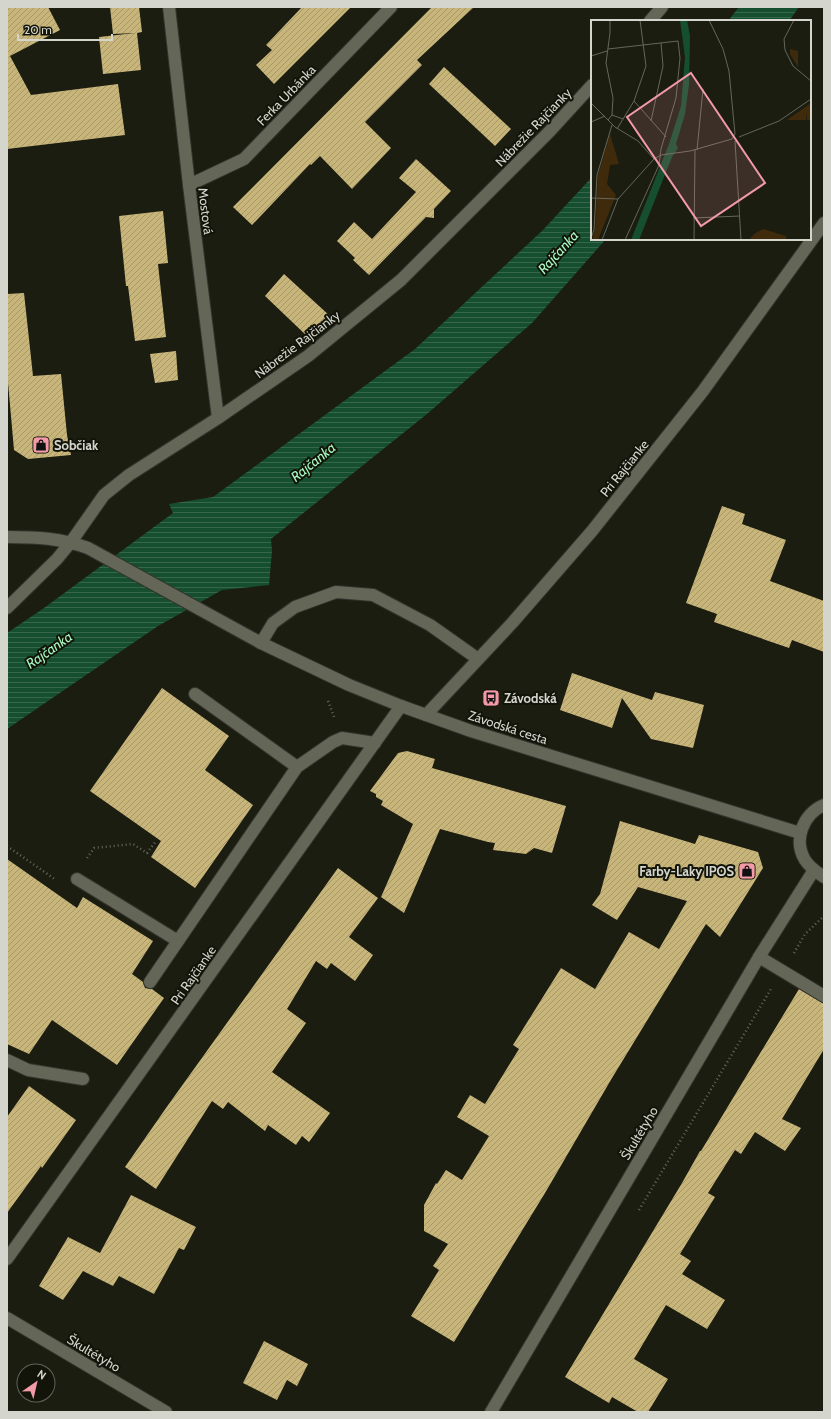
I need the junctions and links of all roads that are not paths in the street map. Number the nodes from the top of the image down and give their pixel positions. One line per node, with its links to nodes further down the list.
1 (169, 7): 6 (street, Mostová)
2 (391, 7): 6 (street, Ferka Urbánka)
3 (662, 7): 4 (street)
4 (651, 20)
5 (591, 86): 8 (street, Nábrežie Rajčianky)
6 (189, 185): 8 (street, Mostová)
7 (824, 223): 13 (street, Pri Rajčianke)
8 (218, 418): 10 (street, Nábrežie Rajčianky)
9 (7, 537): 10 (street, Závodská cesta)
10 (71, 542): 11 (street, Nábrežie Rajčianky); 12 (street, Závodská cesta)
11 (7, 608)
12 (261, 643): 13 (street); 15 (street, Závodská cesta)
13 (478, 659): 16 (street, Pri Rajčianke)
14 (195, 694): 18 (street)
15 (402, 706): 16 (street, Závodská cesta); 17 (street, Pri Rajčianke)
16 (426, 715): 20 (street, Závodská cesta)
17 (375, 743): 18 (street); 30 (street, Pri Rajčianke)
18 (297, 767): 24 (street)
19 (824, 805): 20 (street)
20 (800, 834): 21 (street)
21 (814, 870): 22 (street); 25 (street, Škultétyho)
22 (824, 877)
23 (77, 879): 24 (street)
24 (178, 941): 26 (street)
25 (759, 957): 27 (street); 33 (street, Škultétyho)
26 (150, 982)
27 (824, 996)
28 (7, 1060): 29 (street)
29 (83, 1079)
30 (7, 1259)
31 (7, 1318): 32 (street, Škultétyho)
32 (166, 1412)
33 (491, 1412)

